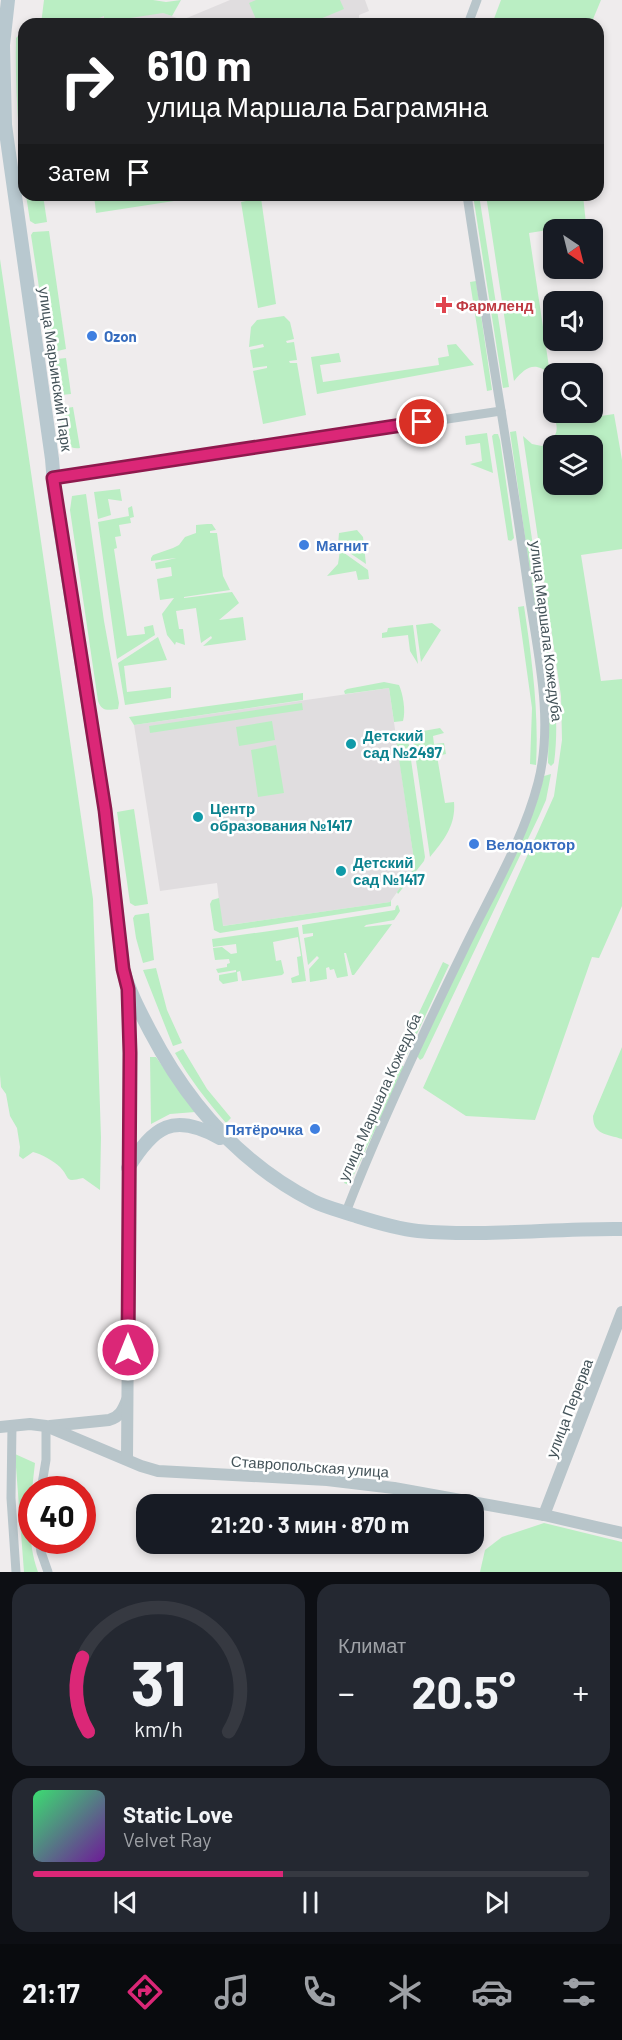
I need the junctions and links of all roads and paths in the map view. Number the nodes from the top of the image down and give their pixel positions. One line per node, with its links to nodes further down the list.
1 (8, 0): 6 (main road, улица Марьинский Парк)
2 (477, 0): 3 (street)
3 (470, 18)
4 (468, 201): 5 (street, улица Маршала Кожедуба)
5 (501, 411): 6 (street); 10 (street, улица Маршала Кожедуба)
6 (53, 478): 7 (main road, улица Марьинский Парк)
7 (128, 989): 8 (main road); 9 (street, улица Марьинский Парк)
8 (232, 1144): 9 (main road); 10 (main road)
9 (128, 1168): 13 (street, улица Марьинский Парк)
10 (346, 1212): 11 (main road)
11 (622, 1229)
12 (622, 1312): 18 (street, улица Перерва)
13 (128, 1399): 15 (street); 16 (street, улица Марьинский Парк)
14 (6, 1426): 15 (street, Ставропольская улица); 21 (street)
15 (46, 1426): 16 (street, Ставропольская улица); 17 (street)
16 (127, 1459): 18 (street, Ставропольская улица)
17 (43, 1476)
18 (544, 1515): 19 (street, Ставропольская улица)
19 (622, 1533)
20 (42, 1554): 22 (street)
21 (16, 1572)
22 (48, 1572)

